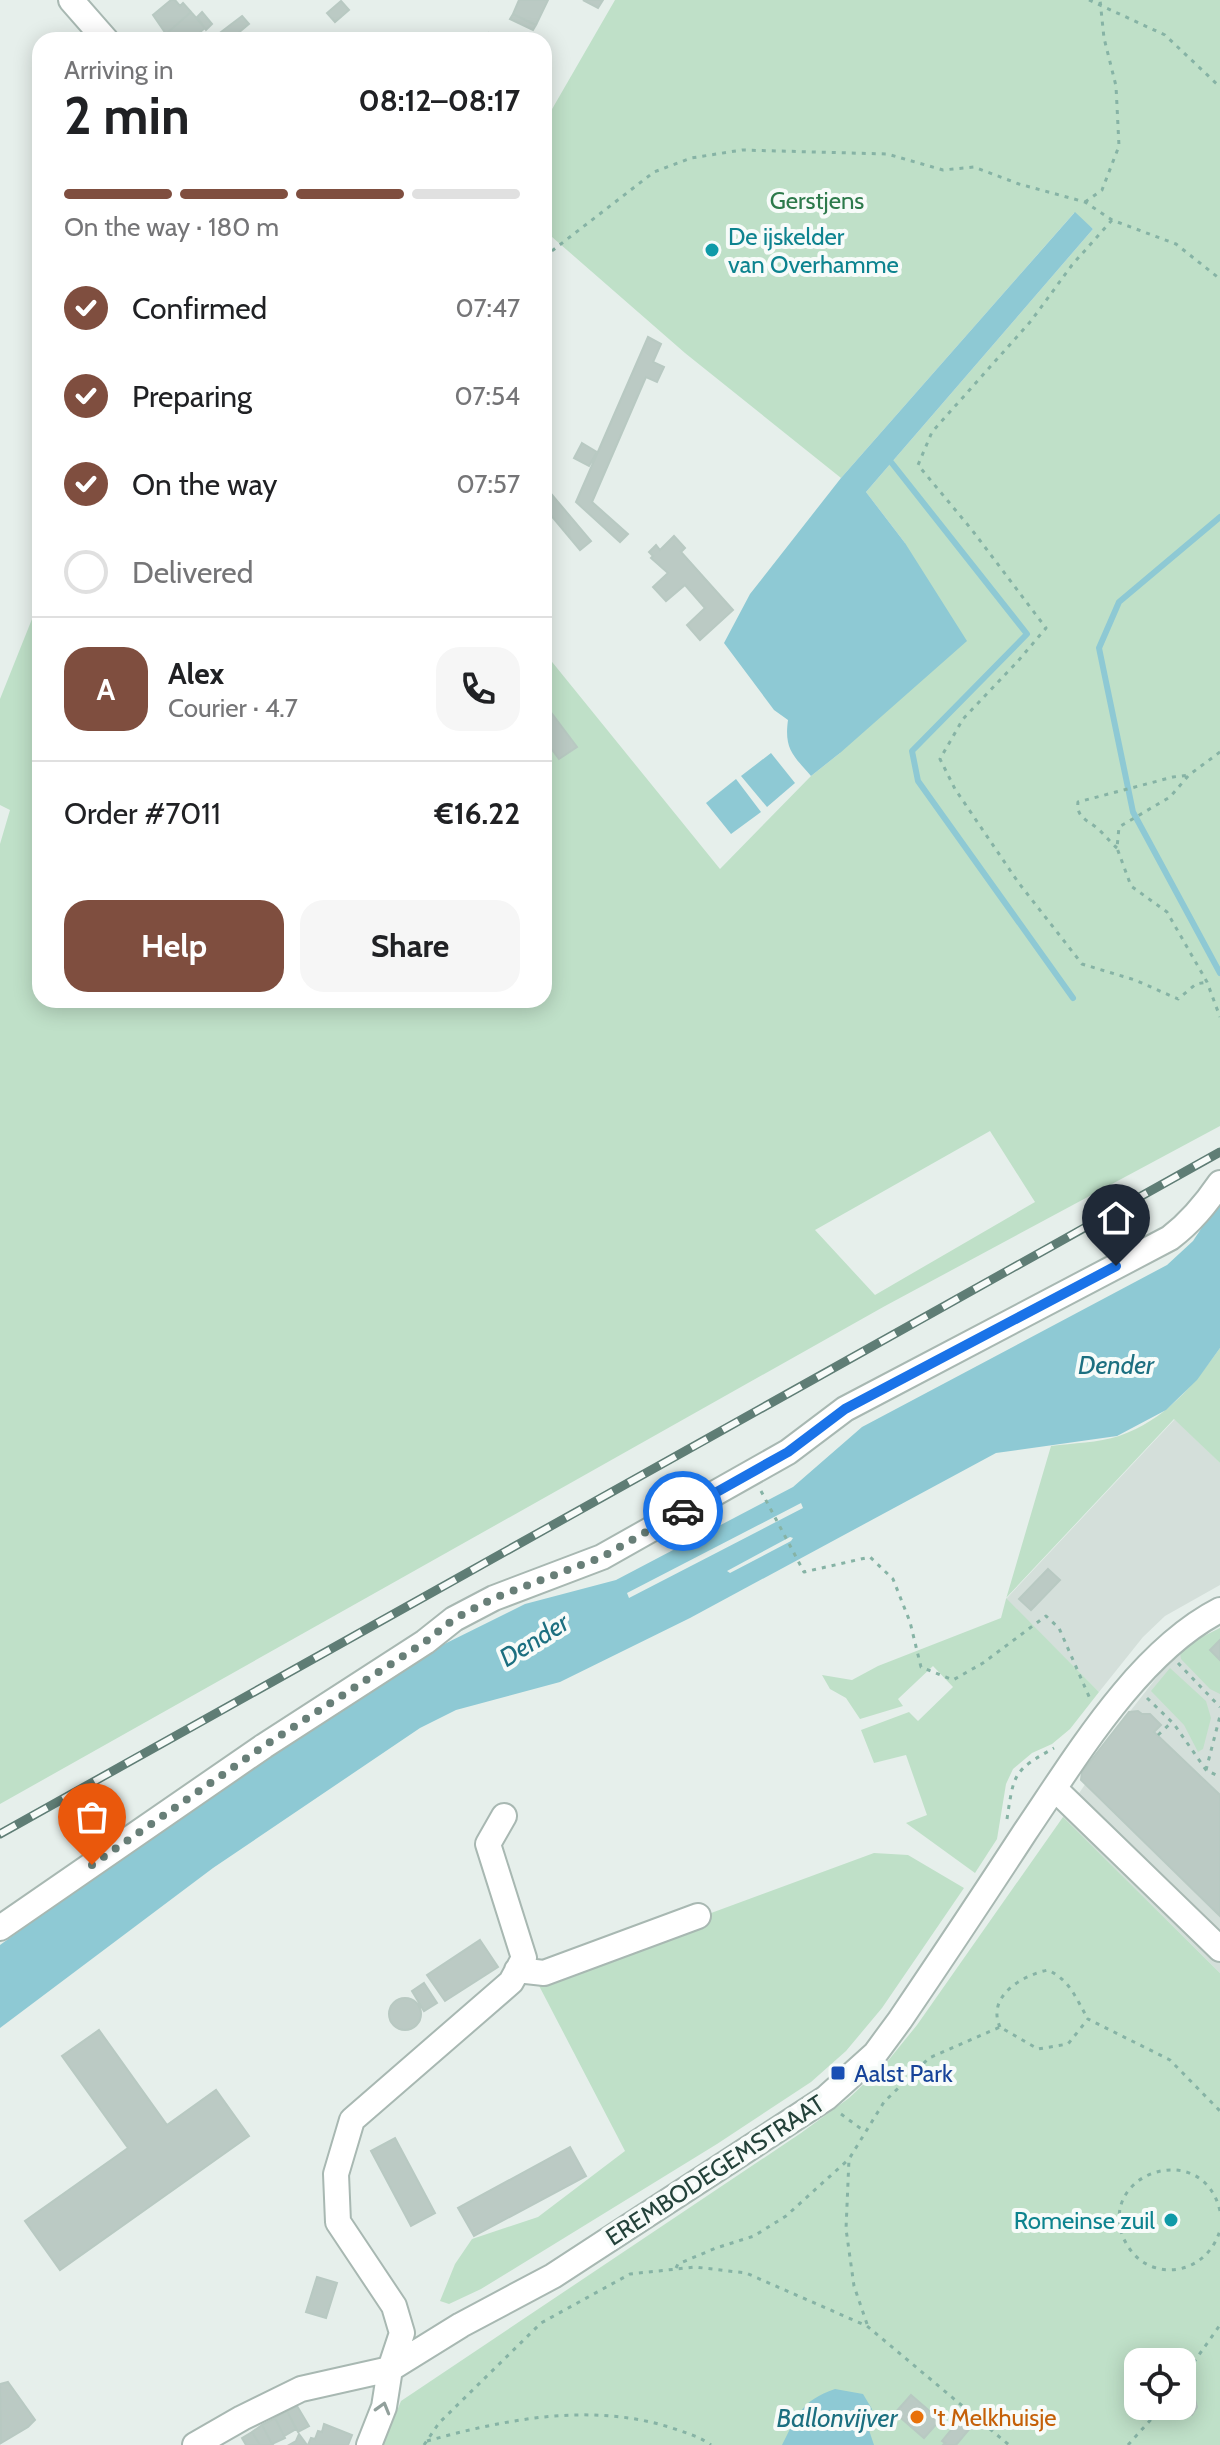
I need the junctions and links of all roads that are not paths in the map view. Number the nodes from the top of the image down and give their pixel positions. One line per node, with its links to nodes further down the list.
1 (71, 0): 2 (street)
2 (99, 32)
3 (1220, 1183): 8 (street)
4 (1220, 1610): 5 (street, EREMBODEGEMSTRAAT)
5 (1055, 1789): 9 (street); 11 (street, EREMBODEGEMSTRAAT)
6 (504, 1816): 10 (street)
7 (698, 1916): 10 (street)
8 (0, 1928)
9 (1220, 1949)
10 (517, 1970): 11 (street)
11 (390, 2369): 12 (street, EREMBODEGEMSTRAAT); 13 (street, one-way to 11)
12 (195, 2445)
13 (369, 2445)

